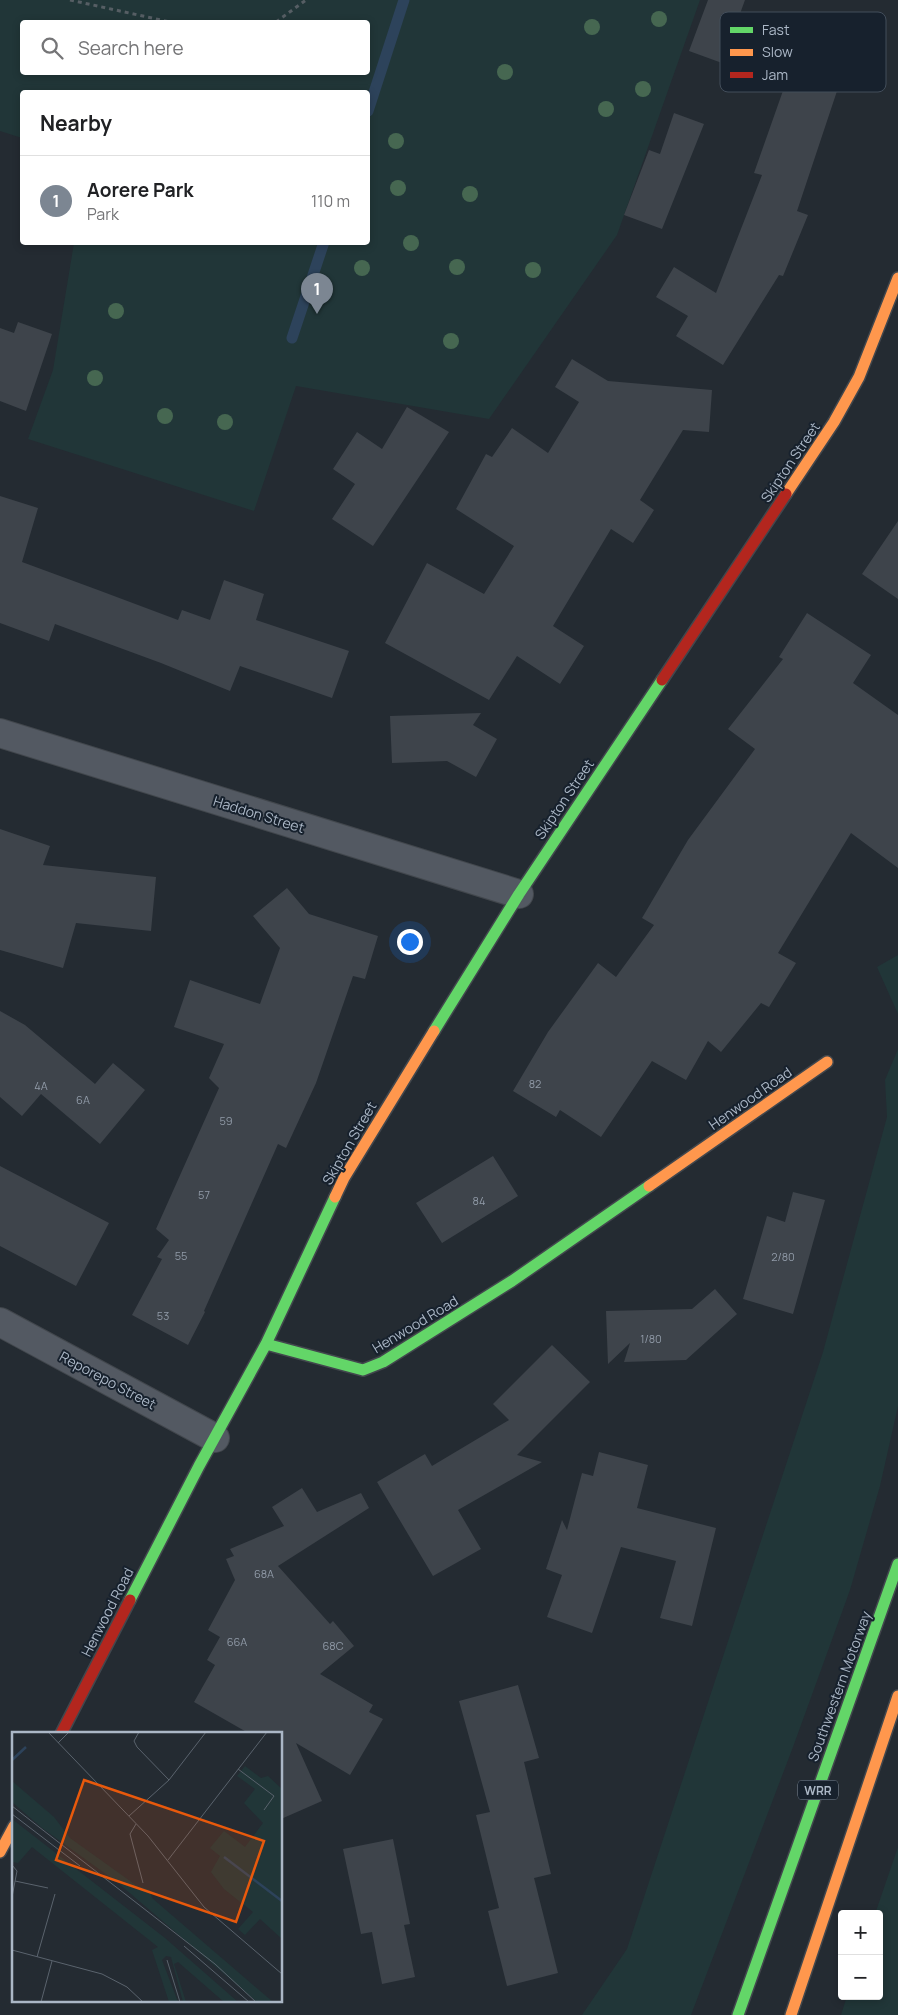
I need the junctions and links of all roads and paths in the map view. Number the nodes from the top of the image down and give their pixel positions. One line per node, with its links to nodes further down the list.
1 (70, 0): 3 (path)
2 (306, 0): 4 (path)
3 (161, 20)
4 (279, 20)
5 (898, 278): 7 (main road, Skipton Street)
6 (0, 732): 7 (street, Haddon Street)
7 (519, 894): 10 (main road, Skipton Street)
8 (827, 1062): 10 (main road, Henwood Road)
9 (0, 1322): 11 (street, Reporepo Street)
10 (266, 1344): 11 (main road, Henwood Road)
11 (215, 1438): 14 (main road, Henwood Road)
12 (898, 1564): 17 (main road, Southwestern Motorway / WRR)
13 (898, 1696): 18 (main road)
14 (62, 1732)
15 (12, 1830): 16 (main road)
16 (0, 1852)
17 (738, 2015)
18 (791, 2015)

